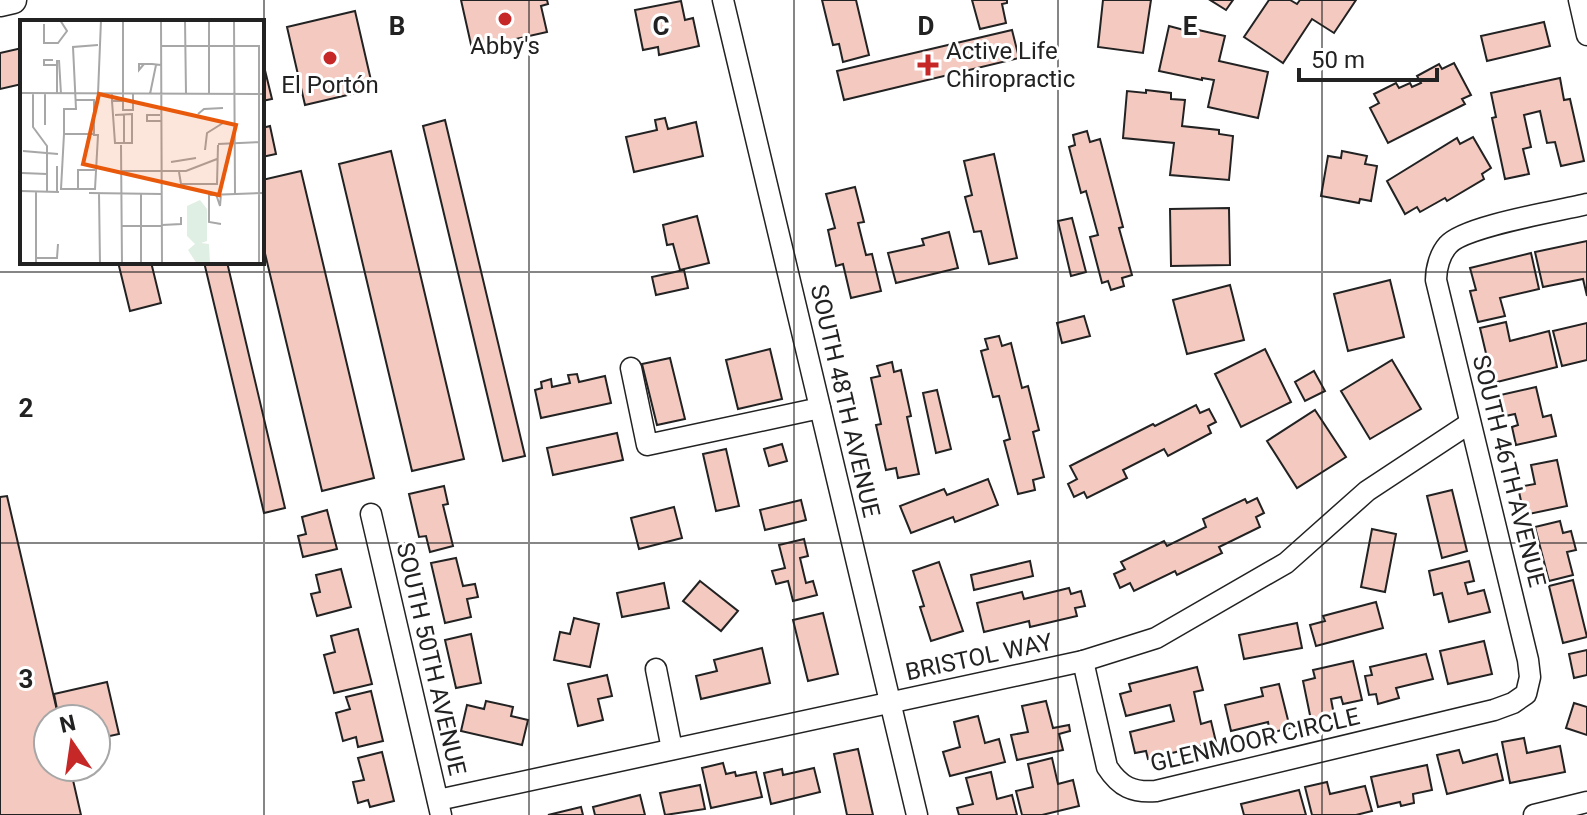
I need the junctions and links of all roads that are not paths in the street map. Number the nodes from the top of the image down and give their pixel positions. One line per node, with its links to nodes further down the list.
1 (13, 0): 4 (main road)
2 (723, 0): 8 (street, SOUTH 48TH AVENUE)
3 (1579, 0): 5 (street)
4 (0, 3)
5 (1587, 35)
6 (1587, 204): 9 (street, SOUTH 46TH AVENUE)
7 (631, 368): 8 (street)
8 (820, 408): 14 (street, SOUTH 48TH AVENUE)
9 (1470, 423): 11 (street, BRISTOL WAY); 13 (street, SOUTH 46TH AVENUE)
10 (371, 514): 17 (street, SOUTH 50TH AVENUE)
11 (1083, 661): 13 (street, GLENMOOR CIRCLE); 14 (street, BRISTOL WAY)
12 (656, 669): 15 (street)
13 (1526, 694)
14 (891, 703): 15 (street, BRISTOL WAY); 18 (street, SOUTH 48TH AVENUE)
15 (672, 749): 17 (street, BRISTOL WAY)
16 (1587, 802): 19 (street)
17 (440, 808)
18 (917, 815)
19 (1534, 815)

